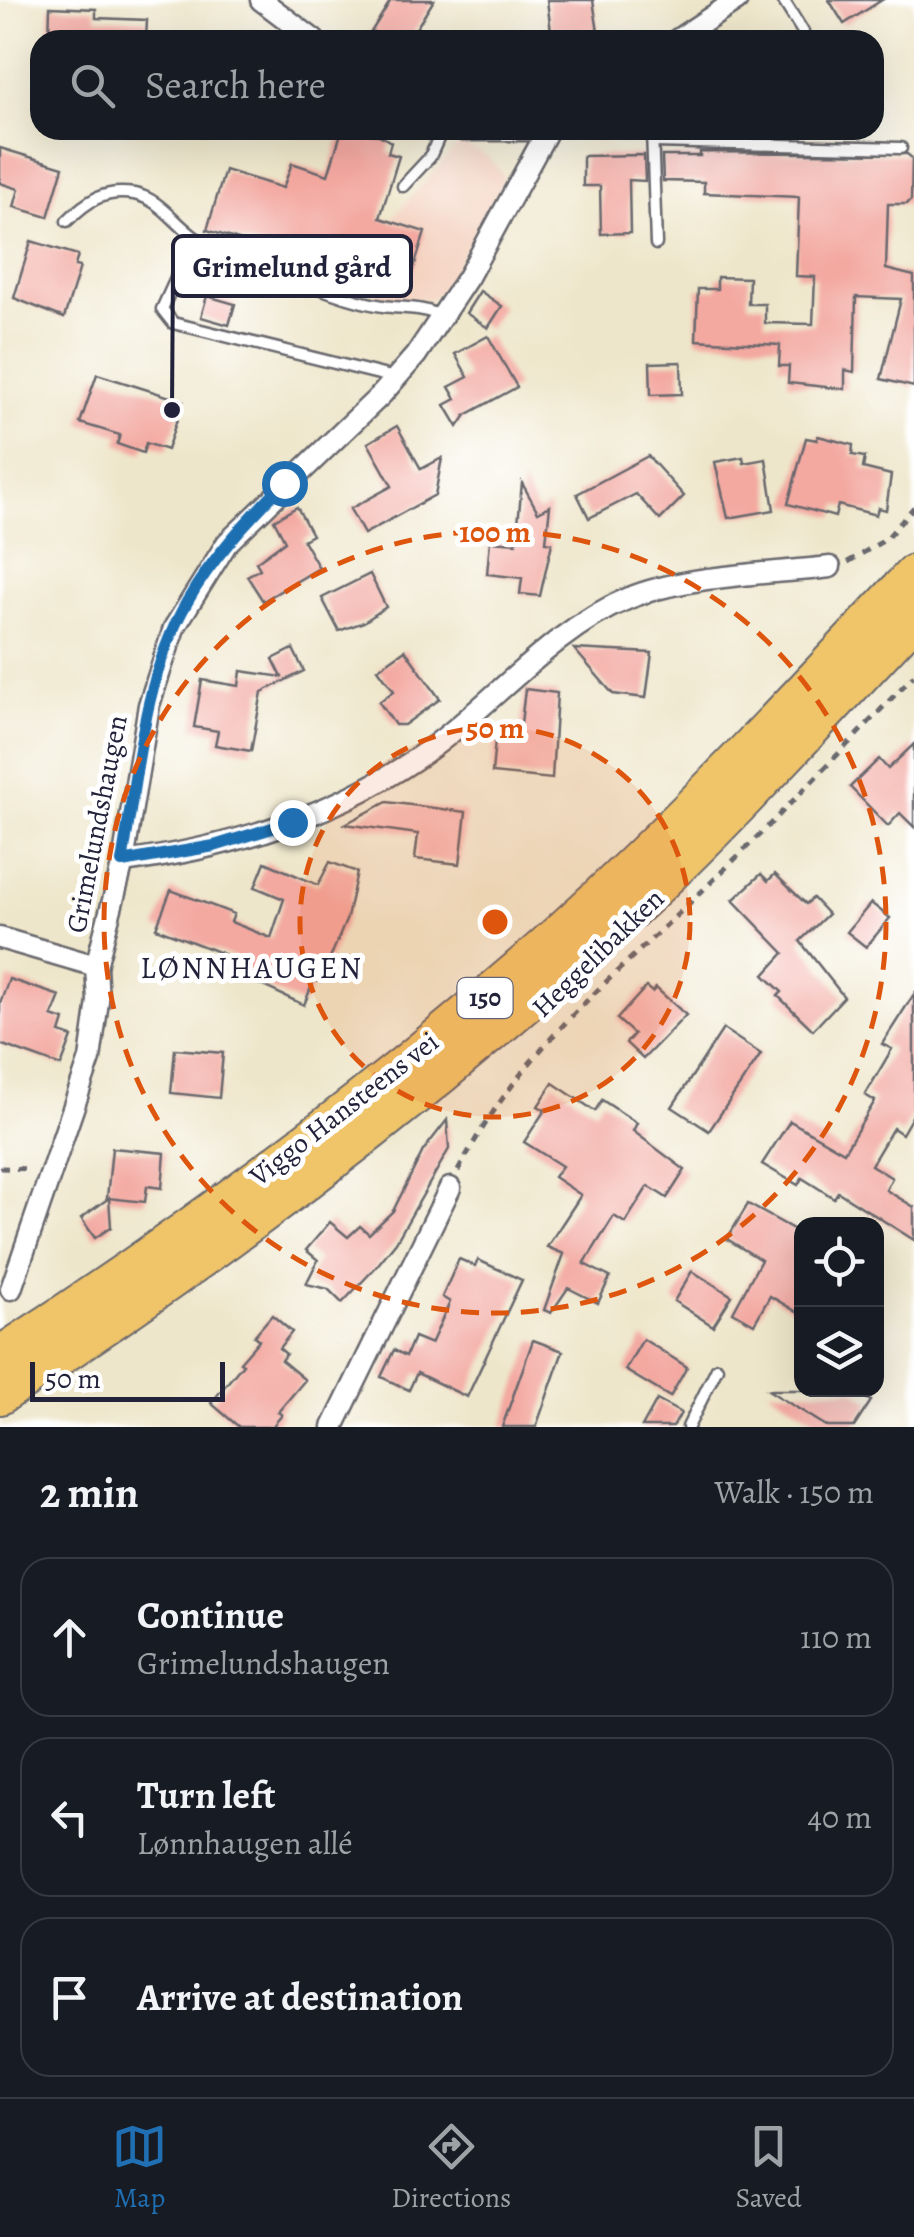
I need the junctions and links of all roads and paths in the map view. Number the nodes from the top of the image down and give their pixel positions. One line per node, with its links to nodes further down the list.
1 (261, 0): 4 (street)
2 (737, 0): 5 (street)
3 (784, 0): 6 (lane)
4 (301, 30)
5 (692, 30)
6 (802, 30)
7 (438, 140): 12 (lane)
8 (542, 140): 16 (street, Grimelundshaugen)
9 (652, 140): 15 (lane)
10 (735, 140): 11 (lane)
11 (901, 148)
12 (403, 186)
13 (67, 221): 14 (lane)
14 (194, 239): 16 (lane); 17 (lane)
15 (656, 244)
16 (442, 318): 17 (street, Grimelundshaugen)
17 (396, 378): 23 (street, Grimelundshaugen)
18 (914, 507): 19 (path)
19 (830, 567): 23 (street)
20 (914, 574): 28 (highway, Viggo Hansteens vei / 150)
21 (914, 618): 30 (highway, Viggo Hansteens vei / 150)
22 (914, 675): 26 (path, Heggelibakken)
23 (122, 862): 25 (street, Grimelundshaugen)
24 (0, 938): 25 (street)
25 (96, 966): 27 (street, Grimelundshaugen)
26 (450, 1188): 31 (street)
27 (11, 1288)
28 (0, 1356)
29 (718, 1368): 32 (lane)
30 (0, 1395)
31 (333, 1427)
32 (688, 1427)

